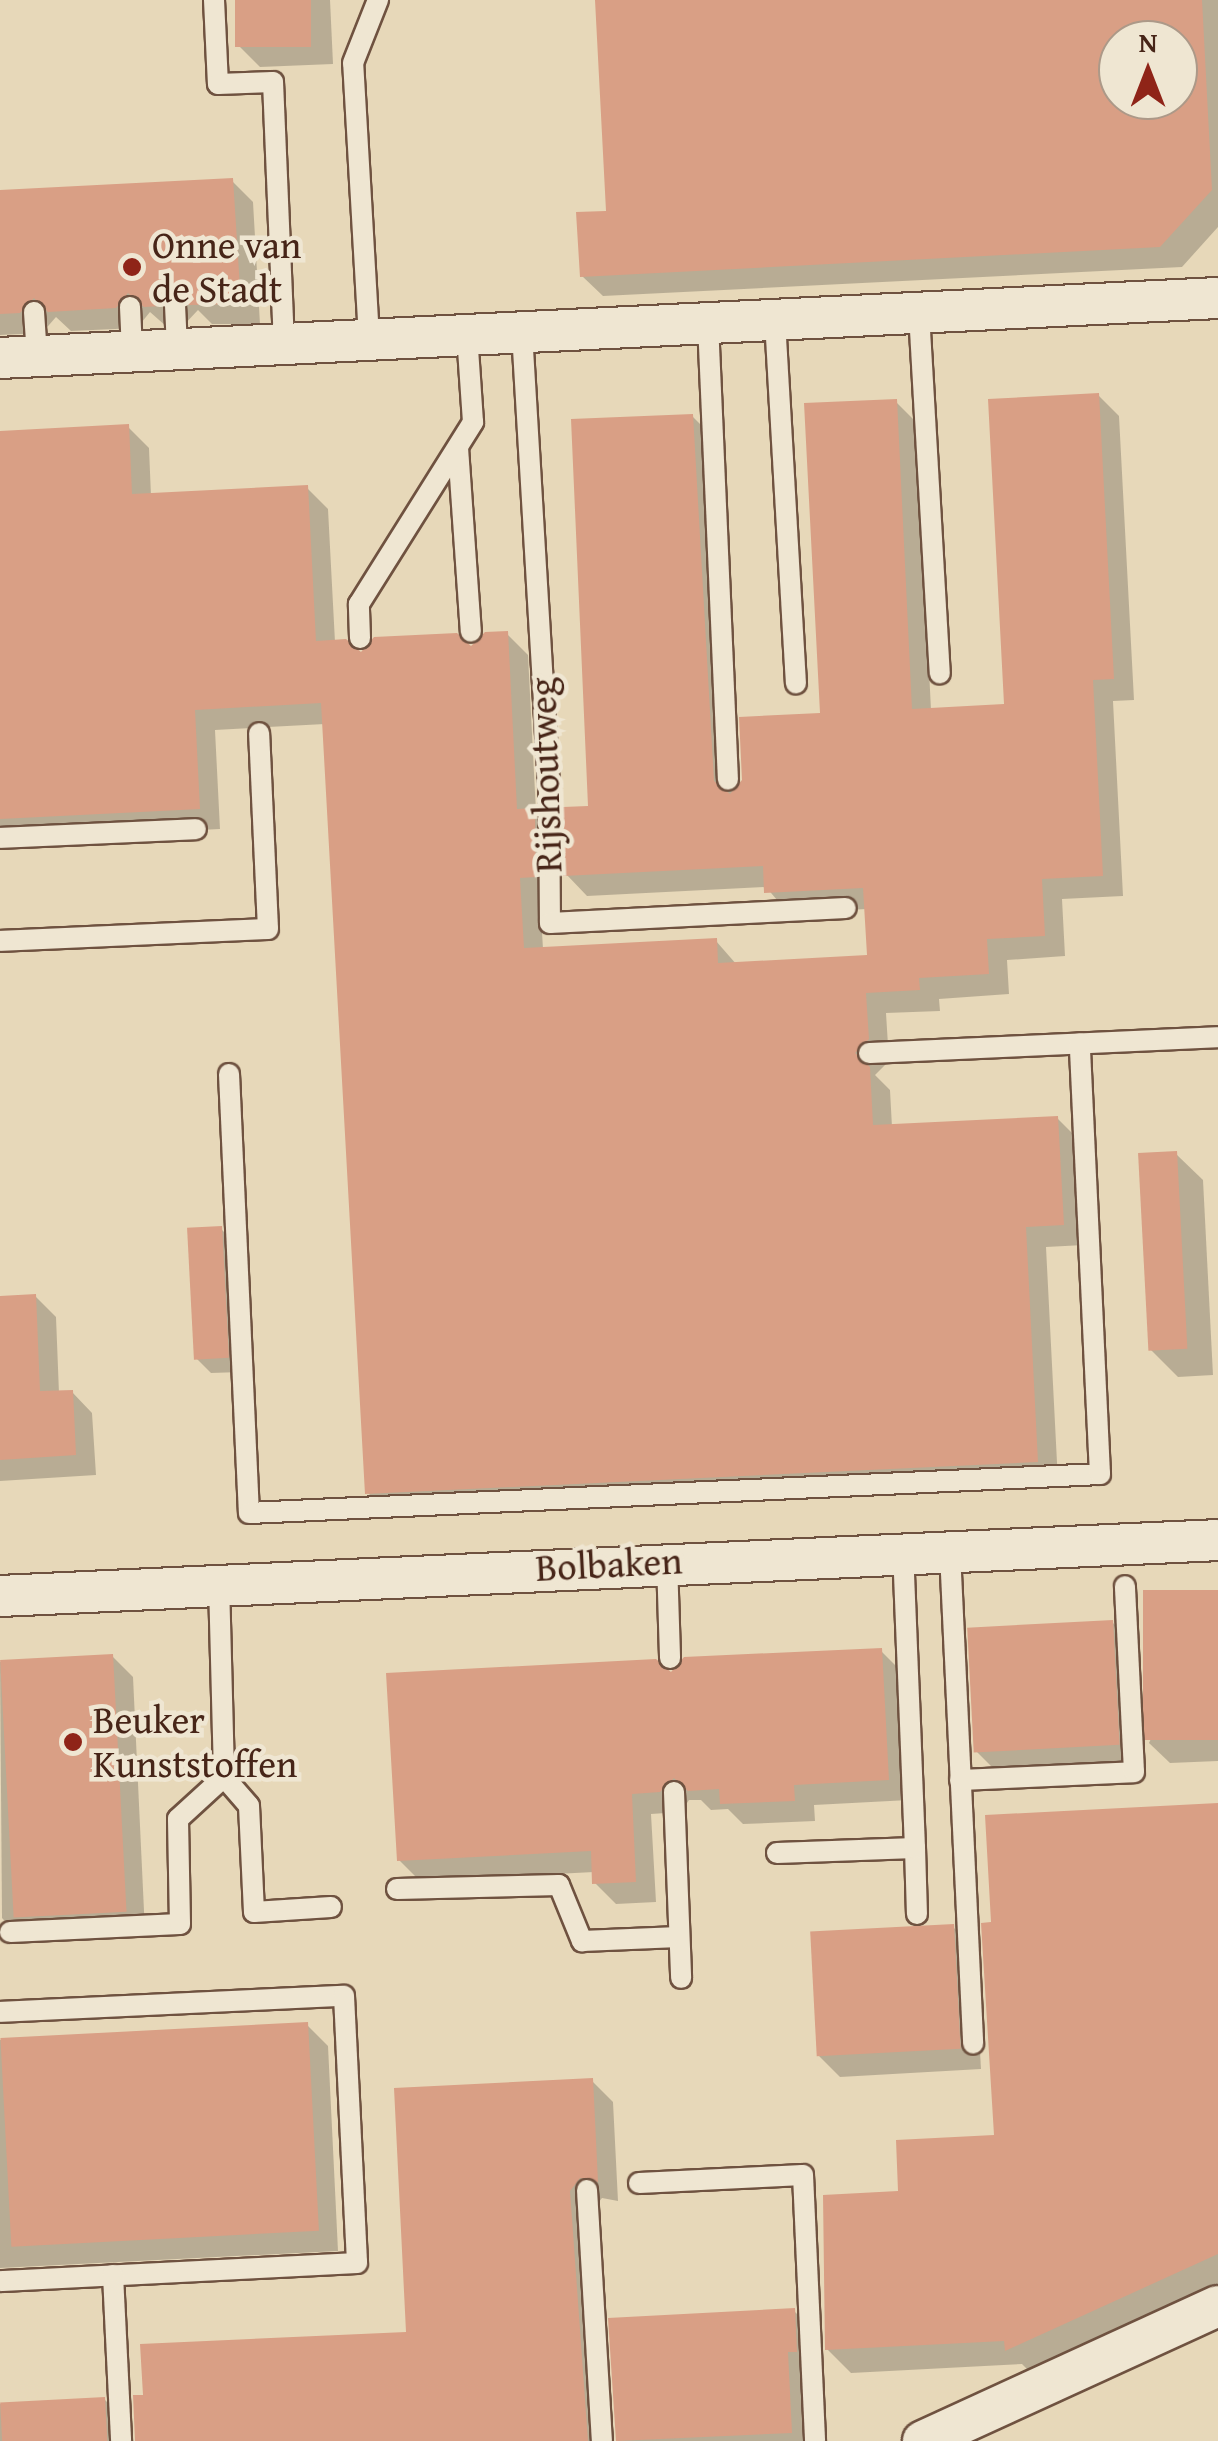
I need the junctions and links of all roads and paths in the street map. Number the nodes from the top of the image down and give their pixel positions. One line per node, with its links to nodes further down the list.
1 (214, 0): 13 (lane)
2 (378, 0): 12 (lane)
3 (1218, 298): 7 (street)
4 (175, 305): 14 (lane)
5 (130, 308): 15 (lane)
6 (34, 312): 16 (lane)
7 (919, 313): 8 (street); 20 (lane)
8 (775, 320): 9 (street); 21 (lane)
9 (708, 324): 10 (street); 23 (lane)
10 (522, 332): 11 (street); 26 (lane, Rijshoutweg)
11 (466, 335): 12 (street); 17 (lane)
12 (369, 338): 13 (street)
13 (284, 343): 14 (street)
14 (177, 348): 15 (street)
15 (132, 351): 16 (street)
16 (18, 357)
17 (458, 448): 18 (lane); 19 (lane)
18 (471, 632)
19 (360, 638)
20 (940, 673)
21 (796, 683)
22 (259, 733): 27 (lane)
23 (728, 780)
24 (196, 829): 25 (lane)
25 (0, 838)
26 (846, 908)
27 (0, 941)
28 (1218, 1037): 29 (lane)
29 (1080, 1043): 30 (lane); 31 (lane)
30 (869, 1052)
31 (228, 1074)
32 (1218, 1540): 33 (street, Bolbaken)
33 (950, 1552): 34 (street, Bolbaken); 41 (lane)
34 (904, 1554): 35 (street, Bolbaken); 43 (lane)
35 (667, 1561): 36 (street, Bolbaken); 39 (lane)
36 (219, 1583): 38 (street, Bolbaken); 40 (lane)
37 (1125, 1586): 41 (lane)
38 (0, 1596)
39 (670, 1658)
40 (224, 1777): 46 (lane); 48 (lane)
41 (960, 1780): 52 (lane)
42 (674, 1792): 49 (lane)
43 (914, 1848): 44 (lane); 47 (lane)
44 (777, 1853)
45 (396, 1889): 49 (lane)
46 (331, 1907)
47 (917, 1914)
48 (10, 1932)
49 (679, 1937): 50 (lane)
50 (681, 1978)
51 (0, 2012): 55 (lane)
52 (973, 2043)
53 (639, 2183): 60 (lane)
54 (587, 2190): 59 (lane)
55 (113, 2275): 56 (lane); 58 (lane)
56 (0, 2281)
57 (1218, 2306): 61 (street)
58 (121, 2441)
59 (602, 2441)
60 (815, 2441)
61 (923, 2441)

